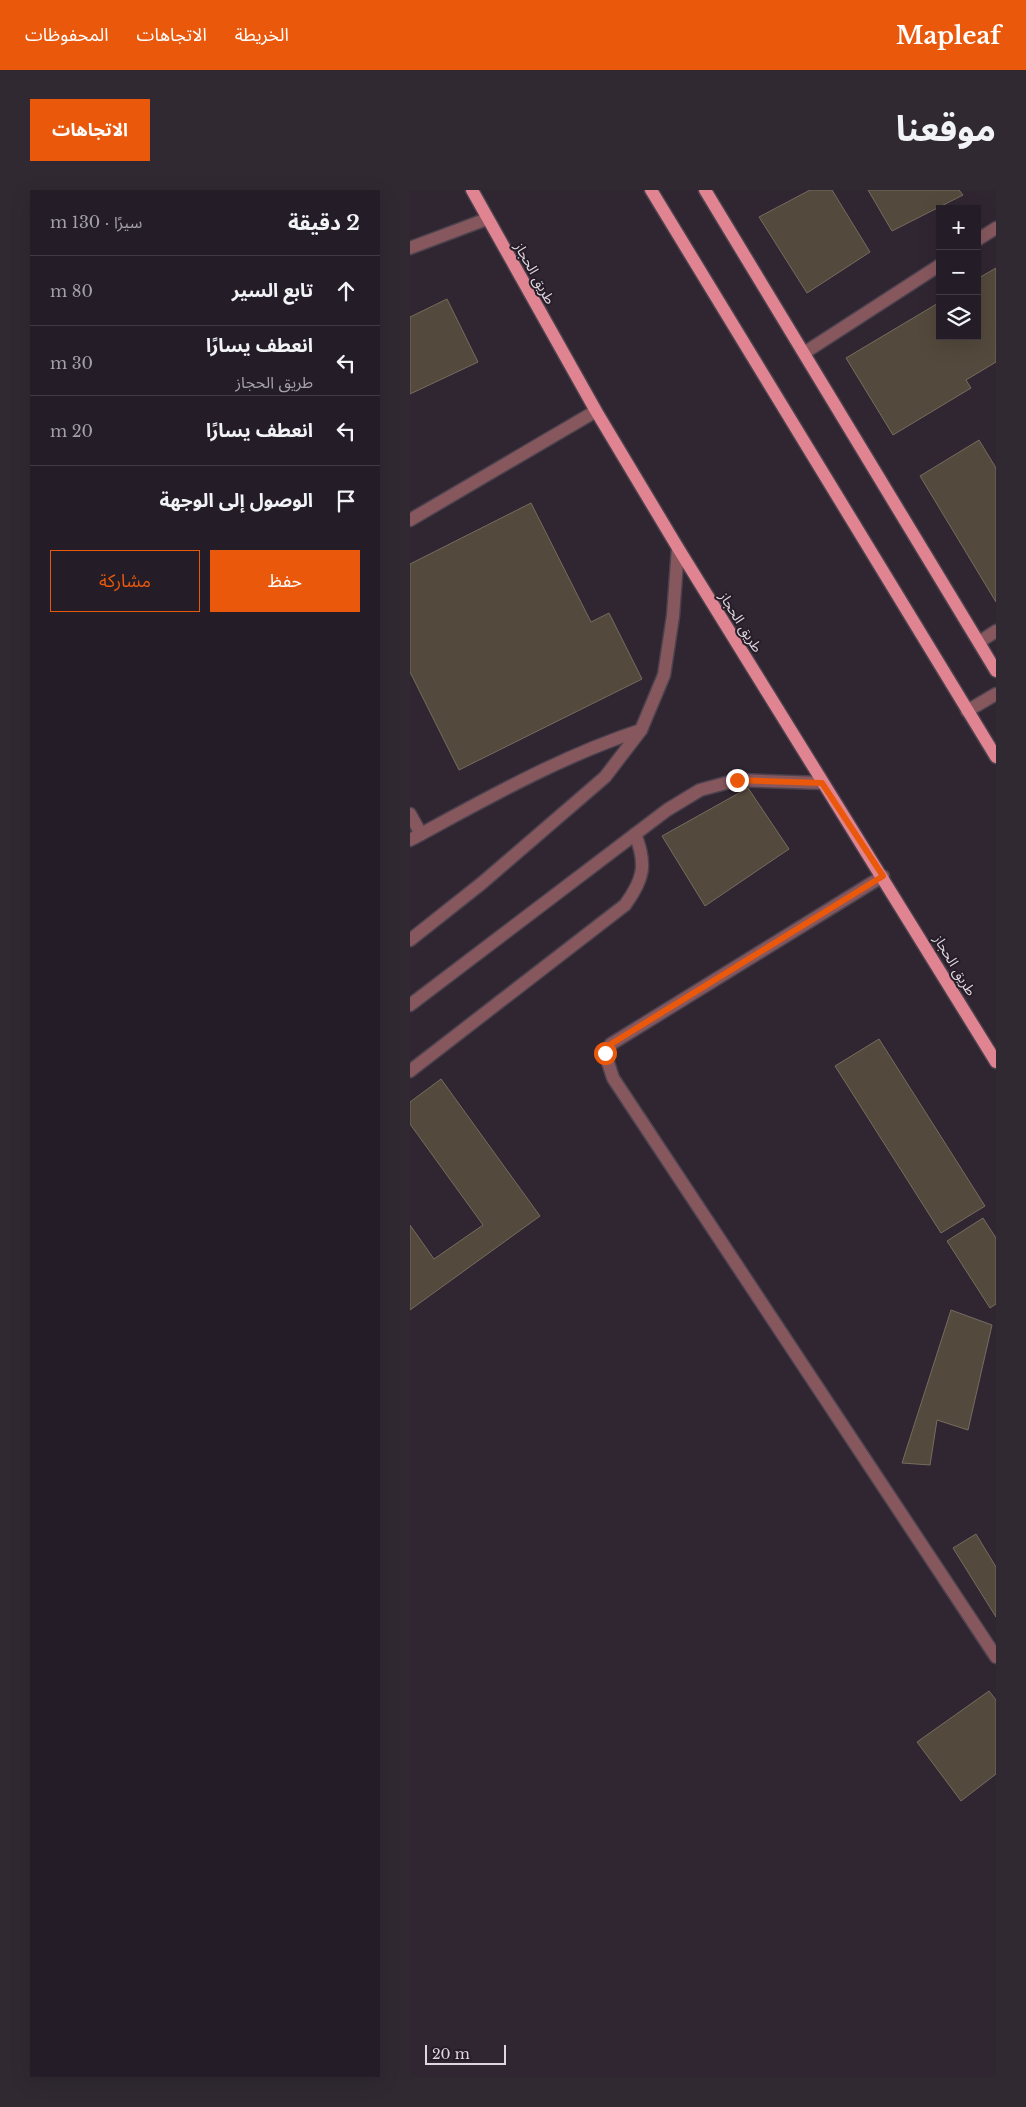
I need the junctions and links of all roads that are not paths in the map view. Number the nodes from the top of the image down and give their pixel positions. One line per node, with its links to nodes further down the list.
1 (472, 190): 4 (main road, طريق الحجاز)
2 (651, 190): 17 (main road)
3 (705, 190): 9 (main road)
4 (487, 219): 7 (street); 10 (main road, طريق الحجاز)
5 (996, 228): 6 (street)
6 (981, 237)
7 (410, 248)
8 (936, 267): 9 (street)
9 (804, 353): 14 (main road)
10 (596, 412): 11 (street); 12 (main road, طريق الحجاز)
11 (410, 520)
12 (678, 548): 18 (street); 20 (main road, طريق الحجاز)
13 (996, 631): 14 (street)
14 (978, 642): 15 (main road)
15 (996, 671)
16 (996, 694): 17 (street)
17 (967, 711): 19 (main road)
18 (640, 730): 23 (street); 25 (street)
19 (996, 757)
20 (822, 783): 22 (street); 24 (main road, طريق الحجاز)
21 (410, 814): 23 (street)
22 (635, 834): 26 (street); 28 (street)
23 (416, 837)
24 (883, 876): 27 (main road, طريق الحجاز); 29 (street)
25 (410, 940)
26 (410, 1006)
27 (996, 1062)
28 (410, 1071)
29 (996, 1657)

